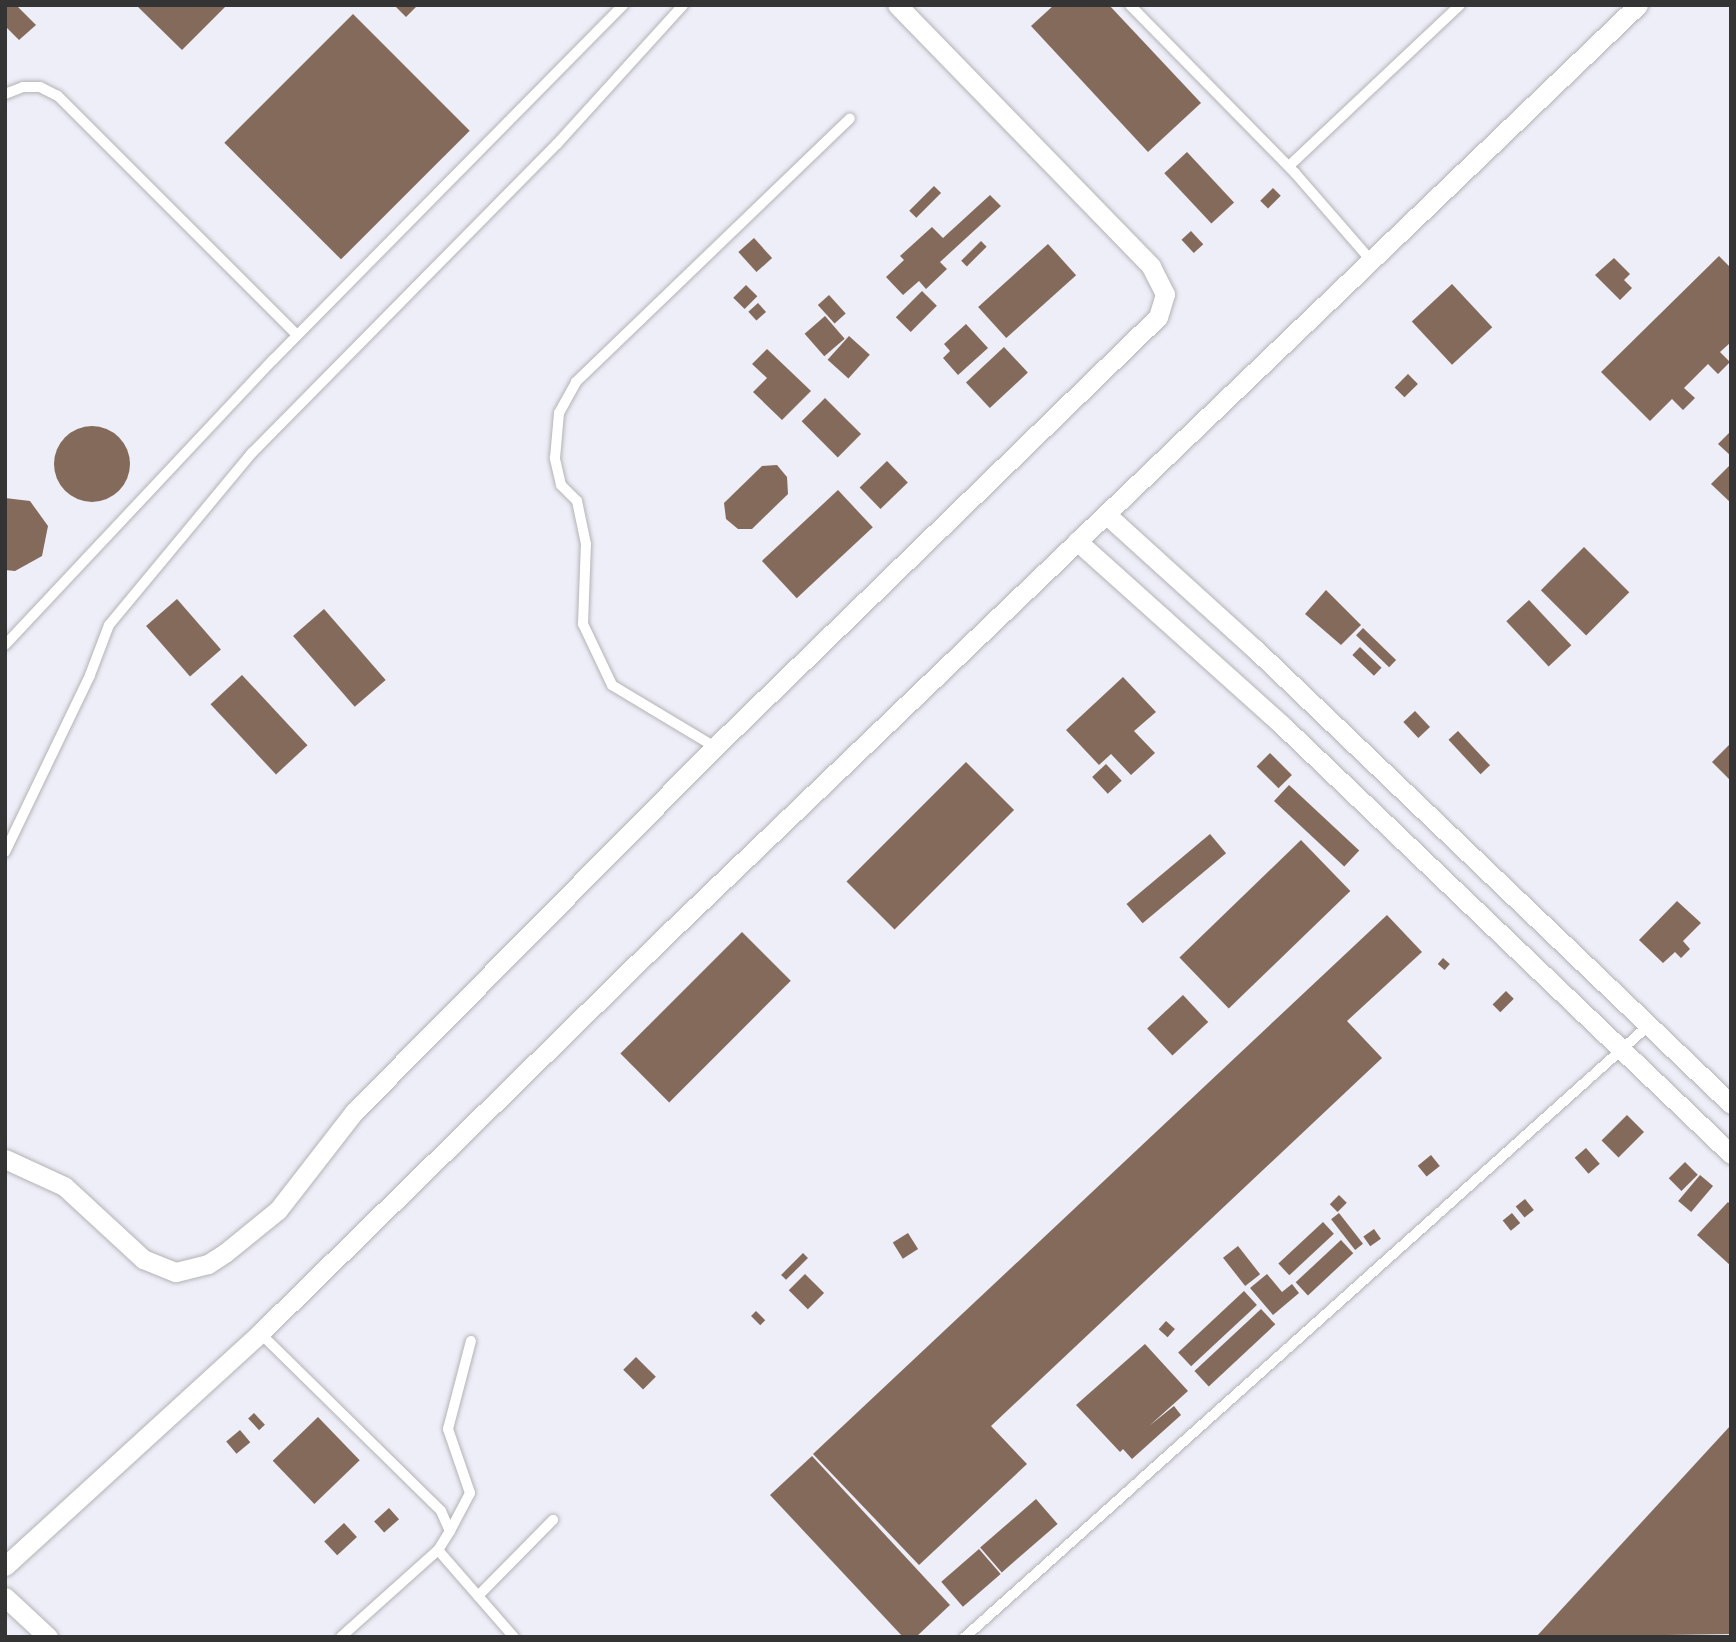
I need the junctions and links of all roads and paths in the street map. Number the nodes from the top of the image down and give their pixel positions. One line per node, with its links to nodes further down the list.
1 (623, 5): 11 (lane)
2 (683, 5): 16 (lane)
3 (897, 5): 15 (street)
4 (1130, 5): 9 (lane)
5 (1460, 5): 9 (lane)
6 (1638, 5): 10 (street)
7 (5, 94): 11 (lane)
8 (849, 118): 15 (lane)
9 (1289, 166): 10 (lane)
10 (1369, 258): 12 (street)
11 (297, 335): 14 (lane)
12 (1107, 515): 13 (street); 17 (street)
13 (1077, 541): 18 (street); 22 (street)
14 (5, 645)
15 (715, 747): 21 (street)
16 (5, 852)
17 (1648, 1026): 18 (lane); 19 (street)
18 (1620, 1051): 20 (street); 34 (lane)
19 (1731, 1104)
20 (1731, 1154)
21 (5, 1159)
22 (260, 1333): 25 (lane); 27 (street)
23 (471, 1341): 25 (lane)
24 (554, 1520): 28 (lane)
25 (450, 1531): 26 (lane)
26 (438, 1550): 28 (lane); 30 (lane)
27 (5, 1566)
28 (478, 1596): 33 (lane)
29 (5, 1597): 31 (street)
30 (355, 1632): 32 (lane)
31 (48, 1637)
32 (341, 1637)
33 (514, 1637)
34 (965, 1637)

